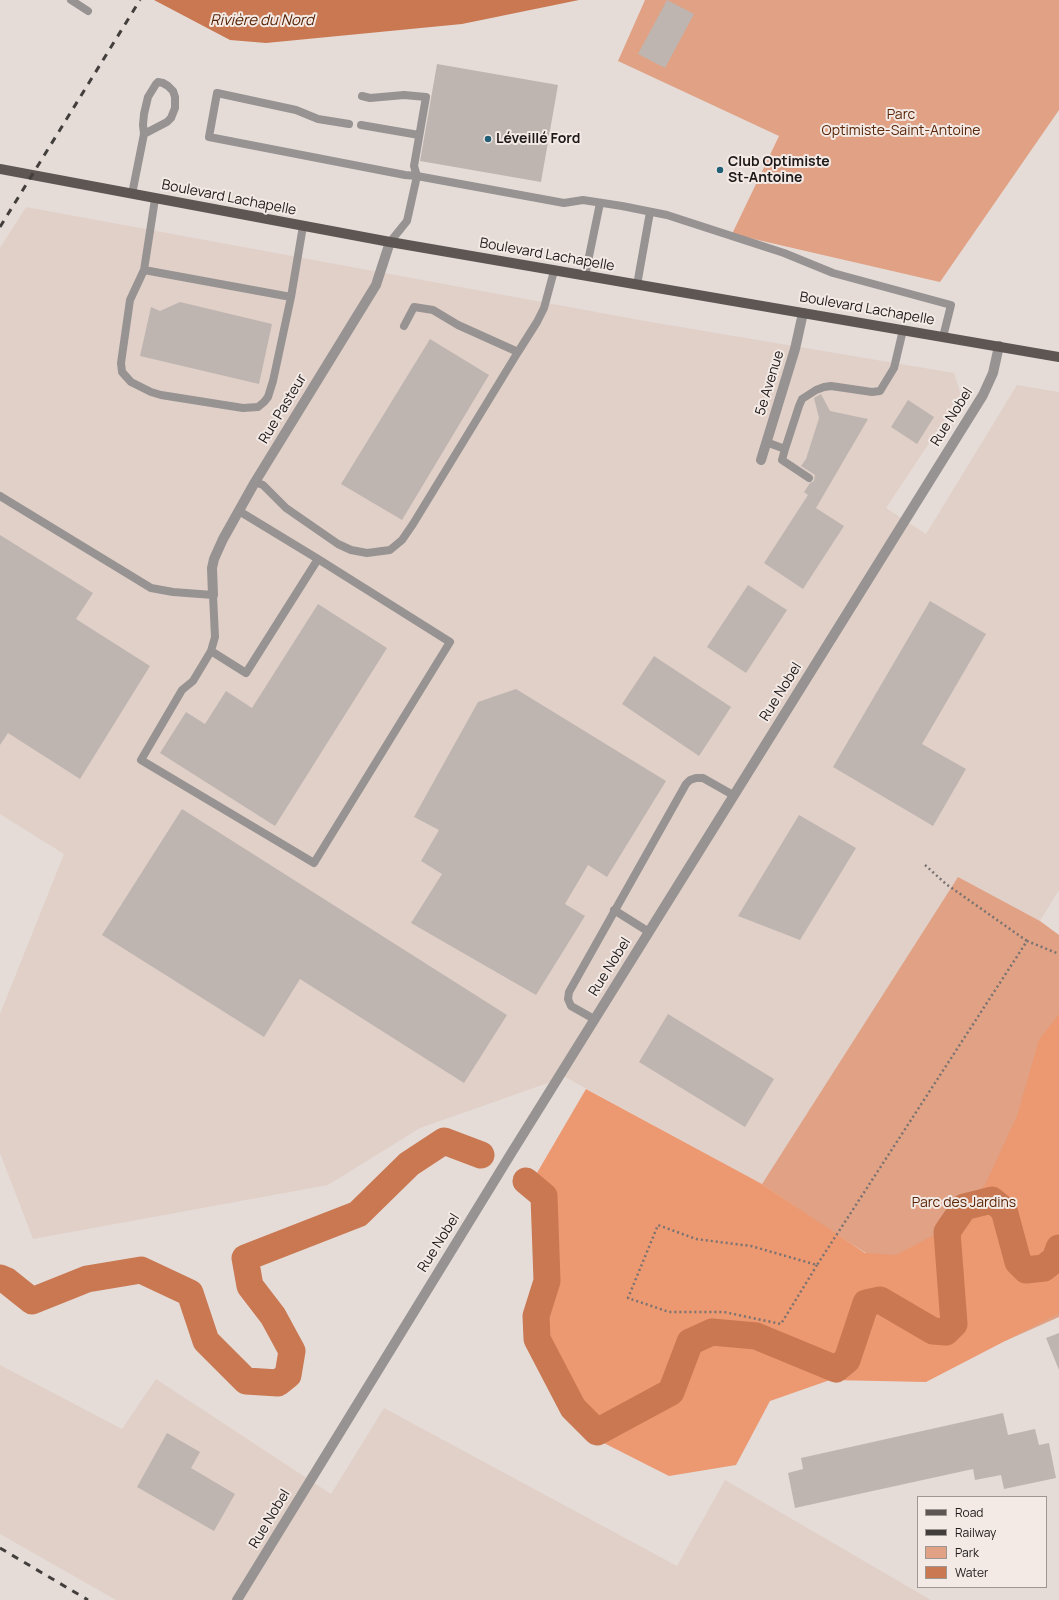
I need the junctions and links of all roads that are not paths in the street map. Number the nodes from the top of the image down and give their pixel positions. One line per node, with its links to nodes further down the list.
1 (71, 0): 2 (lane)
2 (88, 11)
3 (362, 96): 7 (lane)
4 (348, 124): 9 (lane)
5 (361, 125): 7 (lane)
6 (144, 134): 6 (lane); 10 (lane)
7 (419, 136): 9 (lane)
8 (0, 169): 10 (main road, Boulevard Lachapelle)
9 (417, 176): 12 (lane); 15 (lane)
10 (132, 194): 11 (main road, Boulevard Lachapelle)
11 (156, 198): 14 (main road, Boulevard Lachapelle); 16 (lane)
12 (600, 203): 13 (lane); 18 (lane)
13 (650, 212): 19 (lane); 24 (lane)
14 (303, 226): 15 (main road, Boulevard Lachapelle); 20 (lane)
15 (390, 242): 17 (main road, Boulevard Lachapelle); 32 (street, Rue Pasteur)
16 (144, 270): 20 (lane); 20 (lane)
17 (554, 271): 18 (main road, Boulevard Lachapelle); 26 (lane)
18 (585, 276): 19 (main road, Boulevard Lachapelle)
19 (637, 285): 21 (main road, Boulevard Lachapelle)
20 (291, 297)
21 (803, 313): 23 (main road, Boulevard Lachapelle); 28 (street, 5e Avenue)
22 (404, 326): 26 (lane)
23 (903, 330): 24 (main road, Boulevard Lachapelle); 29 (lane)
24 (943, 337): 25 (main road, Boulevard Lachapelle)
25 (999, 346): 27 (main road, Boulevard Lachapelle); 38 (street, Rue Nobel)
26 (518, 352): 32 (lane)
27 (1059, 357)
28 (766, 442): 29 (lane); 30 (street, 5e Avenue)
29 (785, 449): 31 (lane)
30 (761, 460)
31 (809, 478)
32 (255, 482): 34 (street, Rue Pasteur)
33 (0, 496): 36 (lane)
34 (239, 511): 35 (lane); 36 (street, Rue Pasteur)
35 (318, 559): 37 (lane); 37 (lane)
36 (213, 594): 37 (lane)
37 (211, 651)
38 (733, 795): 39 (lane); 40 (street, Rue Nobel)
39 (614, 910): 40 (lane); 41 (lane)
40 (649, 932): 41 (street, Rue Nobel)
41 (594, 1019): 42 (street, Rue Nobel)
42 (237, 1600)

